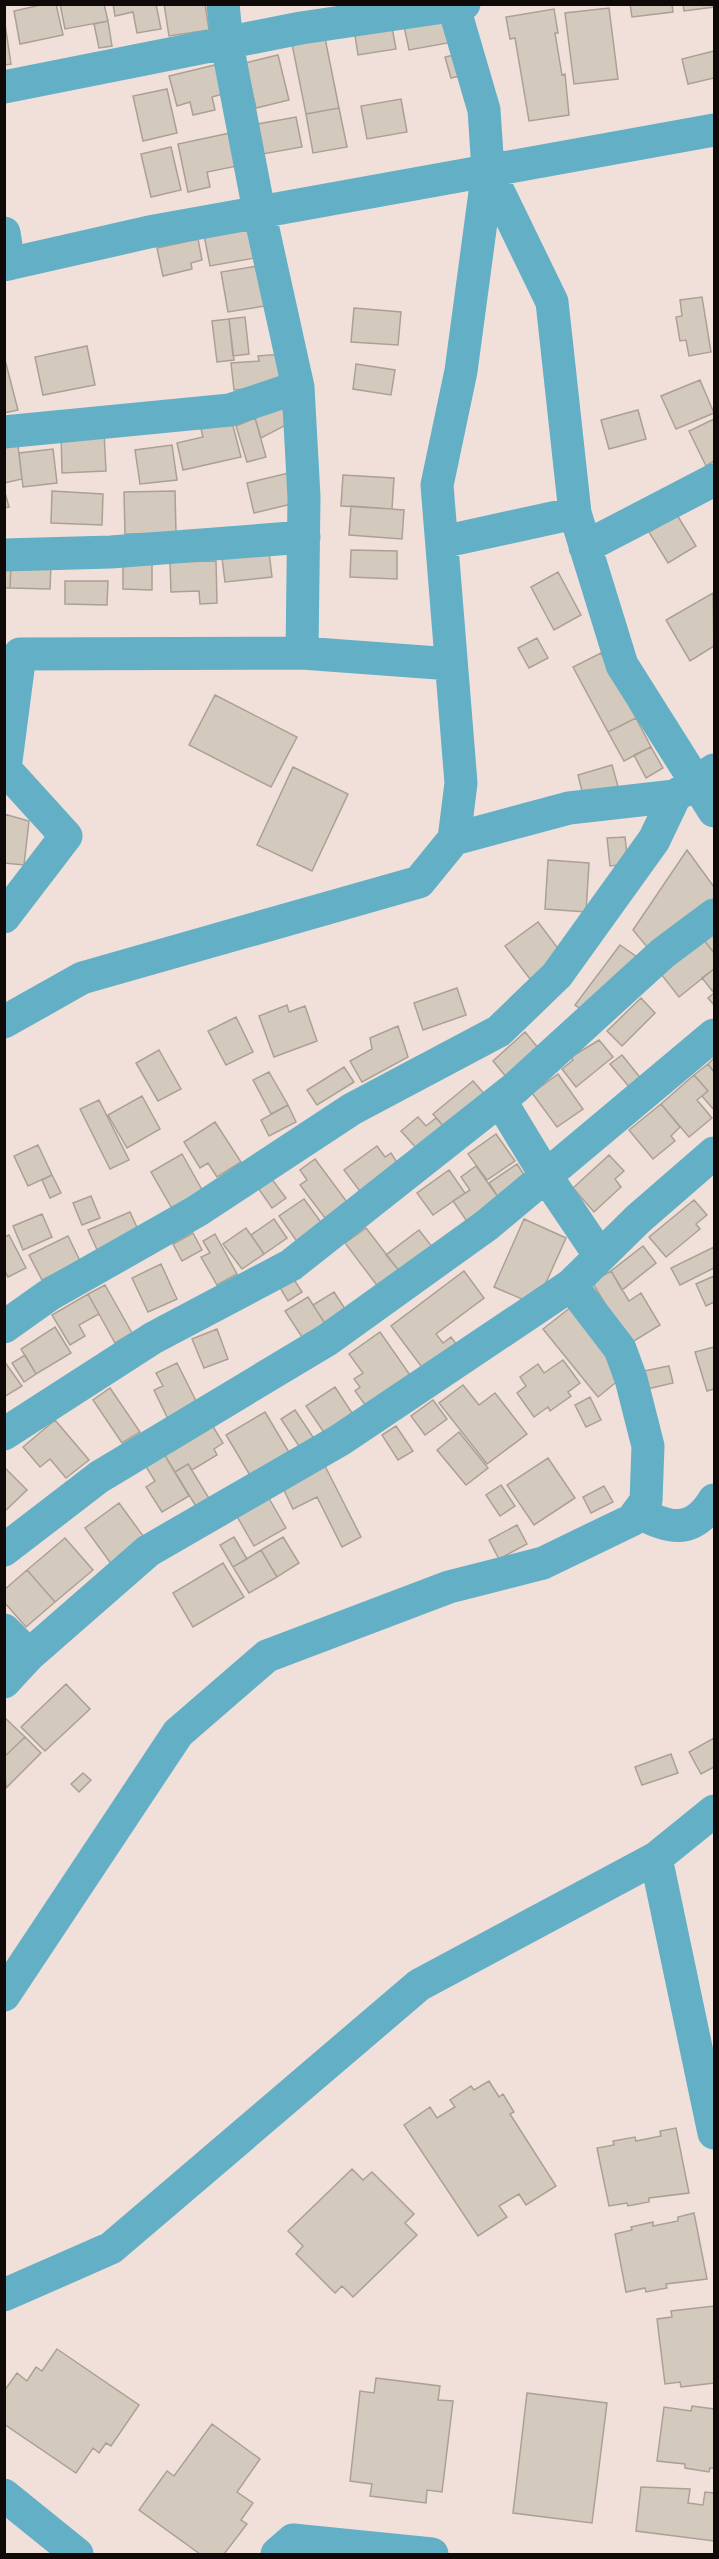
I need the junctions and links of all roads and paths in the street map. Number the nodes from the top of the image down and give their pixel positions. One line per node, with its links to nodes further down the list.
1 (223, 4): 3 (street)
2 (457, 5): 3 (street); 6 (street)
3 (227, 44): 4 (street); 7 (street)
4 (4, 87)
5 (714, 130): 6 (street)
6 (488, 170): 7 (street); 12 (street); 14 (street)
7 (259, 212): 8 (street); 9 (street)
8 (6, 254)
9 (298, 387): 10 (street); 13 (street)
10 (4, 432)
11 (714, 480): 15 (street)
12 (574, 513): 14 (street); 15 (street)
13 (304, 537): 16 (street); 18 (street)
14 (442, 542): 19 (street)
15 (585, 547): 21 (street)
16 (4, 555)
17 (12, 649): 18 (street); 20 (street)
18 (302, 652): 19 (street)
19 (452, 664): 23 (street)
20 (5, 769): 25 (street)
21 (695, 782): 22 (street); 23 (street); 33 (street)
22 (714, 811)
23 (454, 839): 26 (street)
24 (714, 915): 28 (street)
25 (4, 917)
26 (4, 1022)
27 (714, 1035): 30 (street)
28 (500, 1100): 30 (street); 34 (street)
29 (714, 1153): 31 (street)
30 (546, 1176): 31 (street); 37 (street)
31 (600, 1257): 32 (street)
32 (571, 1285): 36 (street); 39 (street)
33 (4, 1327)
34 (4, 1434)
35 (714, 1500): 36 (street)
36 (638, 1512): 43 (street)
37 (4, 1550)
38 (4, 1630): 39 (street)
39 (29, 1655): 40 (street)
40 (4, 1682)
41 (714, 1811): 42 (street)
42 (656, 1858): 44 (street); 45 (street)
43 (4, 1995)
44 (714, 2133)
45 (4, 2295)
46 (4, 2496): 47 (street)
47 (77, 2554)
48 (277, 2554): 49 (street)
49 (427, 2554): 50 (street)
50 (432, 2554)

